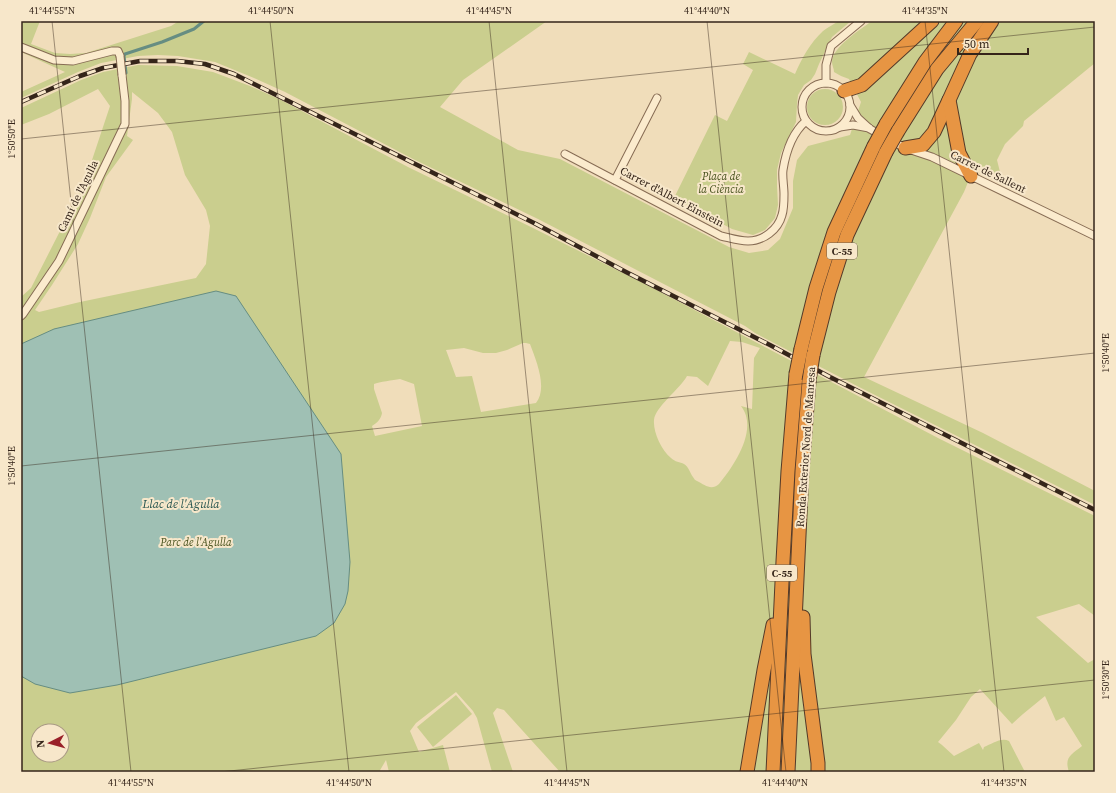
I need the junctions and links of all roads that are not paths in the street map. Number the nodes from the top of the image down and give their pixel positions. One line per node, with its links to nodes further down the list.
1 (861, 21): 7 (street)
2 (932, 21): 8 (highway)
3 (956, 21): 21 (highway, Ronda Exterior Nord de Manresa / C-55, bridge)
4 (977, 21): 21 (highway, Ronda Exterior Nord de Manresa / C-55, bridge)
5 (992, 21): 10 (highway)
6 (21, 47): 20 (street, Camí de l'Agulla, bridge)
7 (826, 83): 8 (street); 12 (street)
8 (844, 91): 11 (street)
9 (657, 98): 18 (street)
10 (950, 100): 15 (highway); 17 (highway)
11 (850, 105): 13 (street); 14 (street, Carrer de Sallent)
12 (806, 120): 13 (street); 18 (street, Carrer d'Albert Einstein)
13 (840, 127): 14 (street, Carrer de Sallent)
14 (870, 128): 15 (street, Carrer de Sallent)
15 (905, 148): 17 (street, Carrer de Sallent)
16 (565, 154): 18 (street, Carrer d'Albert Einstein)
17 (971, 176): 19 (street, Carrer de Sallent)
18 (615, 180)
19 (1095, 236)
20 (21, 316)
21 (807, 352): 22 (highway, Ronda Exterior Nord de Manresa / C-55, bridge); 23 (highway, Ronda Exterior Nord de Manresa / C-55, bridge)
22 (799, 551): 26 (highway, Ronda Exterior Nord de Manresa / C-55); 27 (highway)
23 (781, 590): 24 (highway); 25 (highway, Ronda Exterior Nord de Manresa / C-55)
24 (747, 772)
25 (773, 772)
26 (788, 772)
27 (818, 772)

